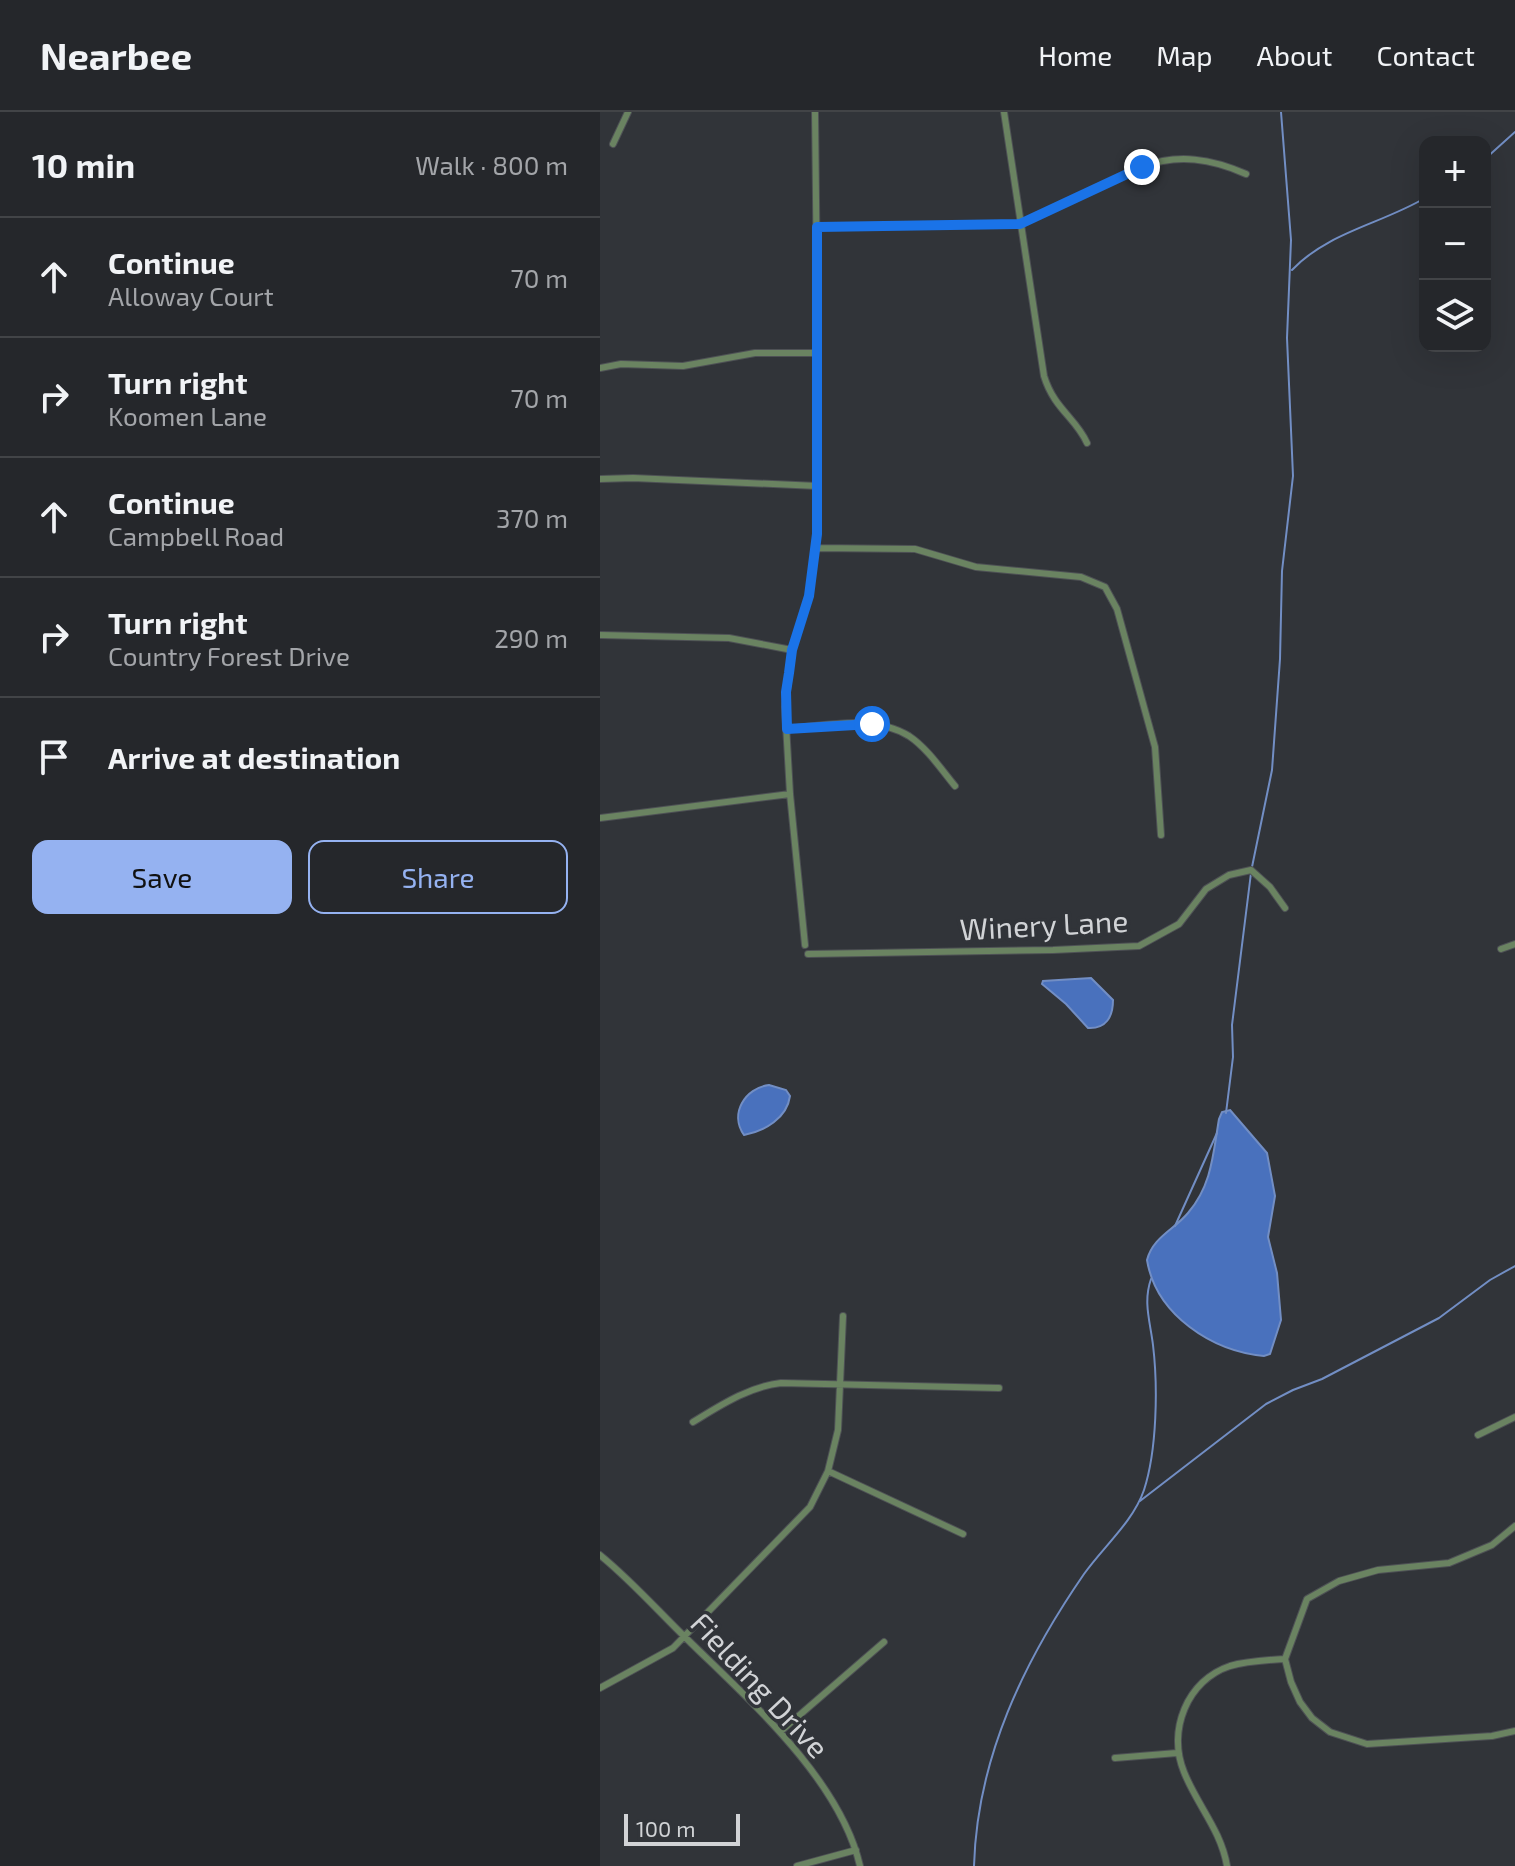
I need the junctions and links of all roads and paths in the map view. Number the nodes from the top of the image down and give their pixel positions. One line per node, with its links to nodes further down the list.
1 (628, 112): 4 (street)
2 (815, 112): 7 (street)
3 (1004, 112): 6 (street)
4 (613, 144)
5 (1246, 174): 6 (street)
6 (1020, 224): 7 (street); 10 (street)
7 (817, 227): 8 (street)
8 (818, 353): 9 (street); 12 (street)
9 (600, 368)
10 (1087, 443)
11 (600, 479): 12 (street)
12 (818, 486): 13 (street)
13 (815, 548): 15 (street); 20 (street)
14 (600, 635): 15 (street)
15 (792, 650): 16 (street)
16 (787, 729): 17 (street); 18 (street)
17 (955, 786)
18 (790, 794): 19 (street); 23 (street)
19 (600, 818)
20 (1161, 835)
21 (1285, 908): 25 (street, Winery Lane)
22 (1515, 944): 24 (street)
23 (805, 945)
24 (1501, 949)
25 (808, 954)
26 (843, 1316): 27 (street)
27 (840, 1384): 28 (street); 30 (street); 32 (street)
28 (999, 1388)
29 (1515, 1417): 31 (street)
30 (693, 1422)
31 (1478, 1435)
32 (828, 1471): 34 (street); 36 (street)
33 (1515, 1526): 38 (street)
34 (963, 1534)
35 (600, 1555): 36 (street, Fielding Drive)
36 (685, 1637): 39 (street); 41 (street, Fielding Drive)
37 (884, 1642): 41 (street)
38 (1285, 1659): 40 (street); 42 (street)
39 (600, 1688)
40 (1515, 1731)
41 (780, 1732): 44 (street, Fielding Drive)
42 (1177, 1753): 43 (street); 47 (street)
43 (1115, 1758)
44 (856, 1850): 45 (street); 46 (street, Fielding Drive)
45 (797, 1866)
46 (860, 1866)
47 (1227, 1866)

